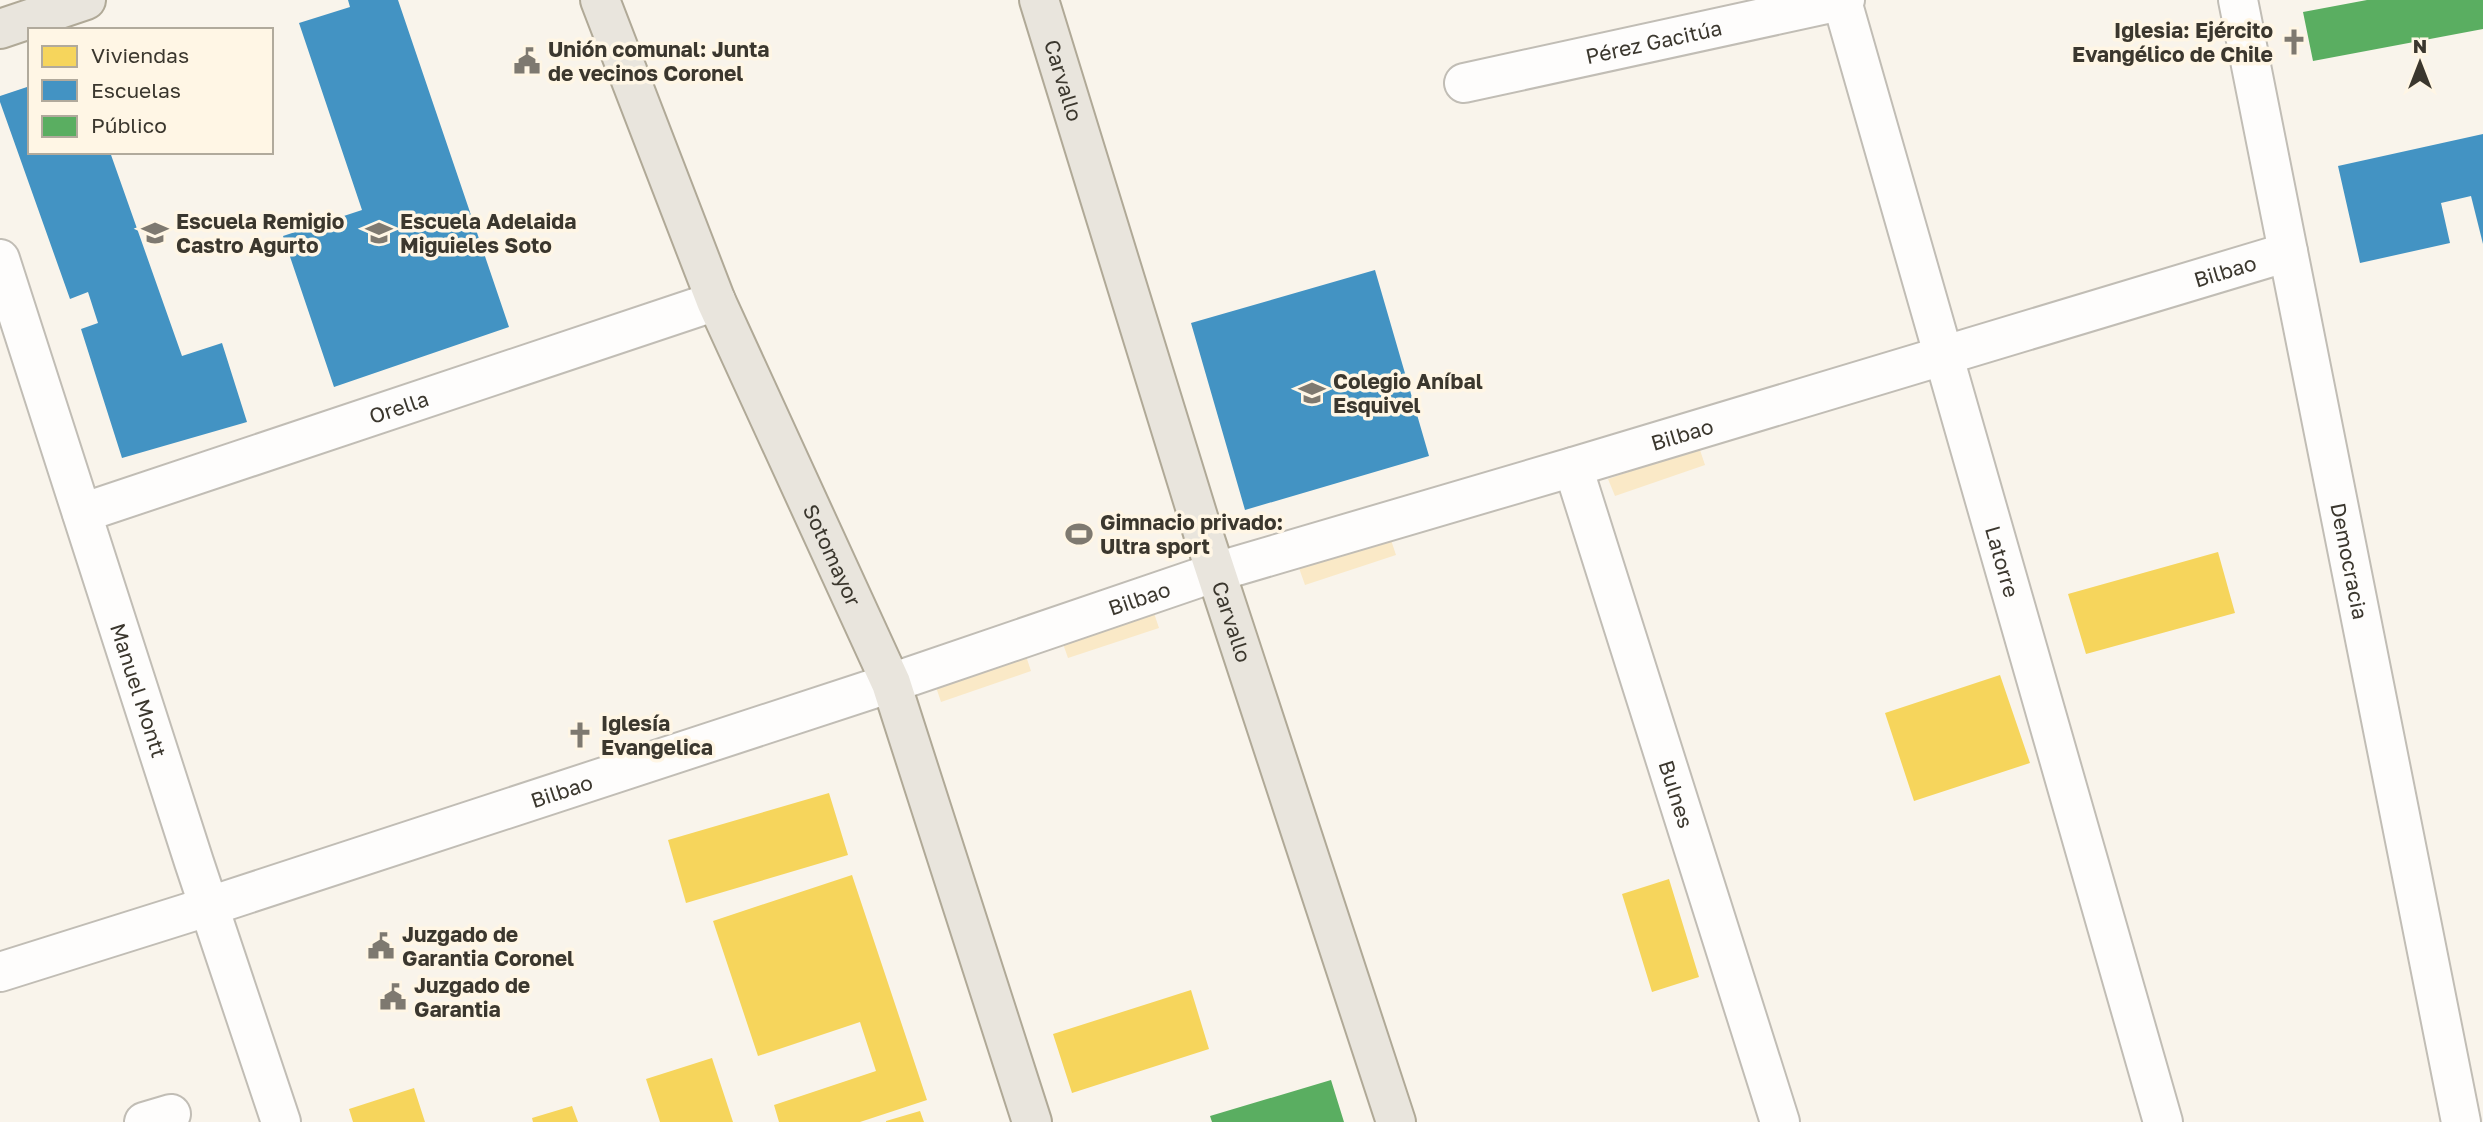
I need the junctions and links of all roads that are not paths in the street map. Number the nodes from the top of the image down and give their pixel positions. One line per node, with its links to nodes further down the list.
1 (600, 0): 10 (main road, Sotomayor)
2 (1039, 0): 14 (main road, Carvallo)
3 (1843, 0): 7 (street, Pérez Gacitúa); 11 (street, Latorre)
4 (2238, 0): 8 (street, Democracia)
5 (67, 2): 6 (main road)
6 (0, 29)
7 (1464, 83)
8 (2288, 252): 11 (street, Bilbao); 23 (street, Democracia)
9 (0, 258): 13 (street, Manuel Montt)
10 (716, 301): 13 (street, Orella); 15 (main road, Sotomayor)
11 (1945, 355): 12 (street, Bilbao); 22 (street, Latorre)
12 (1573, 467): 14 (street, Bilbao); 21 (street, Bulnes)
13 (82, 513): 16 (street, Manuel Montt)
14 (1216, 572): 15 (street, Bilbao); 20 (main road, Carvallo)
15 (891, 683): 16 (street, Bilbao); 19 (main road, Sotomayor)
16 (210, 906): 17 (street, Bilbao); 18 (street, Manuel Montt)
17 (0, 972)
18 (281, 1122)
19 (1032, 1122)
20 (1396, 1122)
21 (1780, 1122)
22 (2163, 1122)
23 (2461, 1122)

